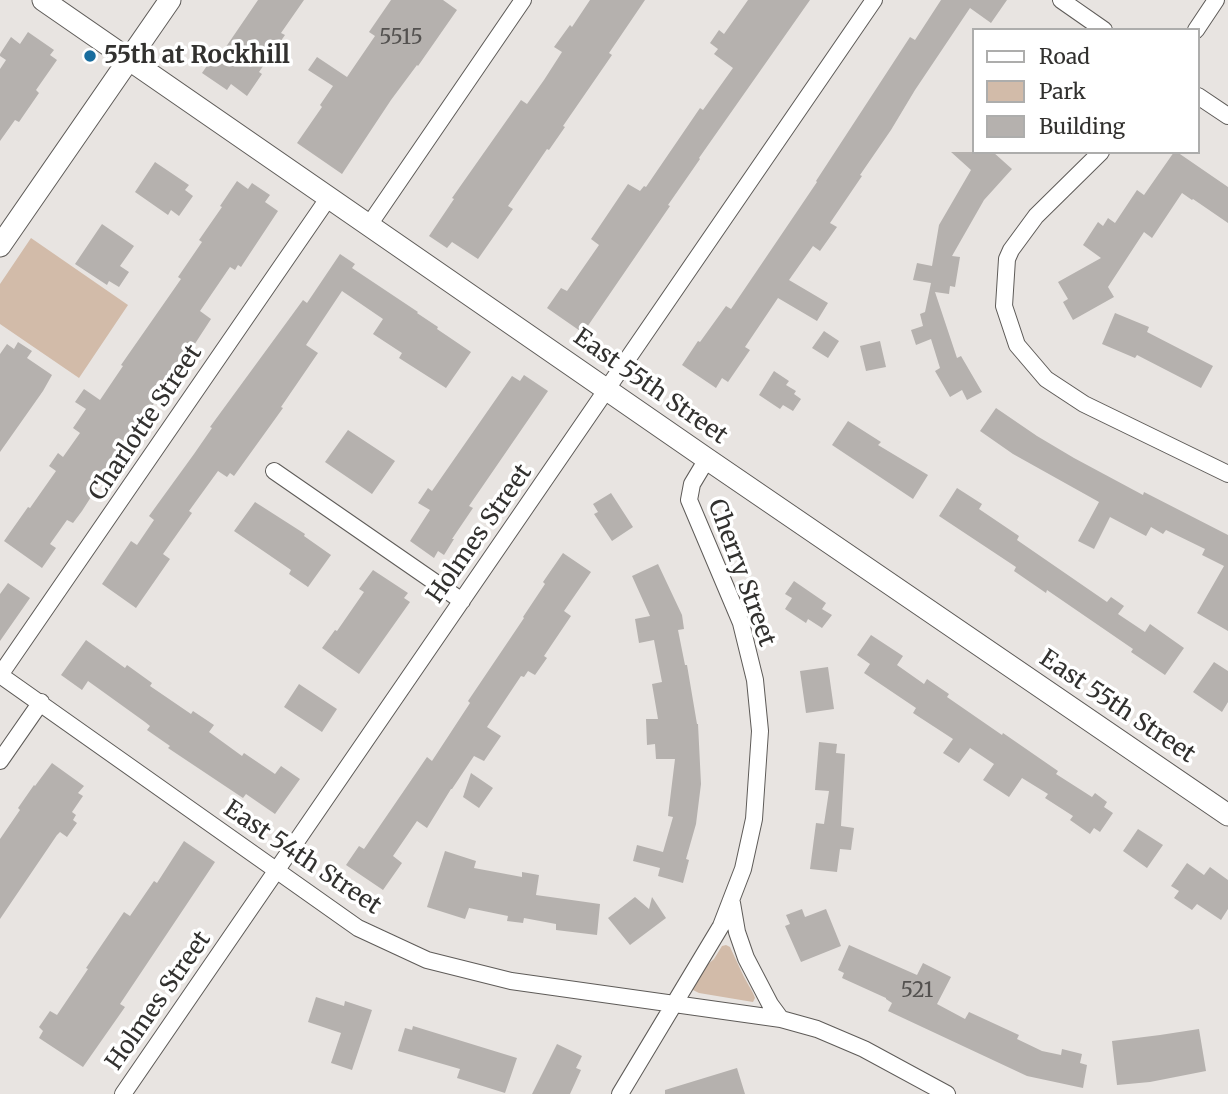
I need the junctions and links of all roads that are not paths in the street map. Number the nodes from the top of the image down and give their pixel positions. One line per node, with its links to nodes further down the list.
1 (43, 0): 9 (main road, East 55th Street)
2 (170, 0): 9 (main road)
3 (523, 0): 14 (street)
4 (874, 0): 16 (street, Holmes Street)
5 (1061, 0): 7 (street)
6 (1216, 0): 8 (street)
7 (1101, 28)
8 (1196, 28)
9 (129, 59): 13 (main road, East 55th Street); 15 (main road)
10 (1200, 97): 11 (street)
11 (1228, 116)
12 (1099, 154): 19 (street)
13 (329, 197): 14 (main road, East 55th Street); 21 (street, Charlotte Street)
14 (369, 225): 16 (main road, East 55th Street)
15 (0, 246)
16 (607, 390): 17 (main road, East 55th Street); 20 (street, Holmes Street)
17 (707, 459): 24 (main road, East 55th Street); 26 (street, Cherry Street)
18 (274, 471): 20 (street)
19 (1228, 474)
20 (462, 601): 25 (street, Holmes Street)
21 (0, 675): 22 (street, East 54th Street)
22 (41, 702): 23 (street); 25 (street, East 54th Street)
23 (0, 761)
24 (1228, 815)
25 (276, 871): 27 (street, East 54th Street); 29 (street, Holmes Street)
26 (731, 901): 27 (street, Cherry Street); 28 (street)
27 (675, 1003): 28 (street, East 54th Street); 30 (street, Cherry Street)
28 (781, 1018): 31 (street, East 54th Street)
29 (123, 1094)
30 (620, 1094)
31 (947, 1094)

